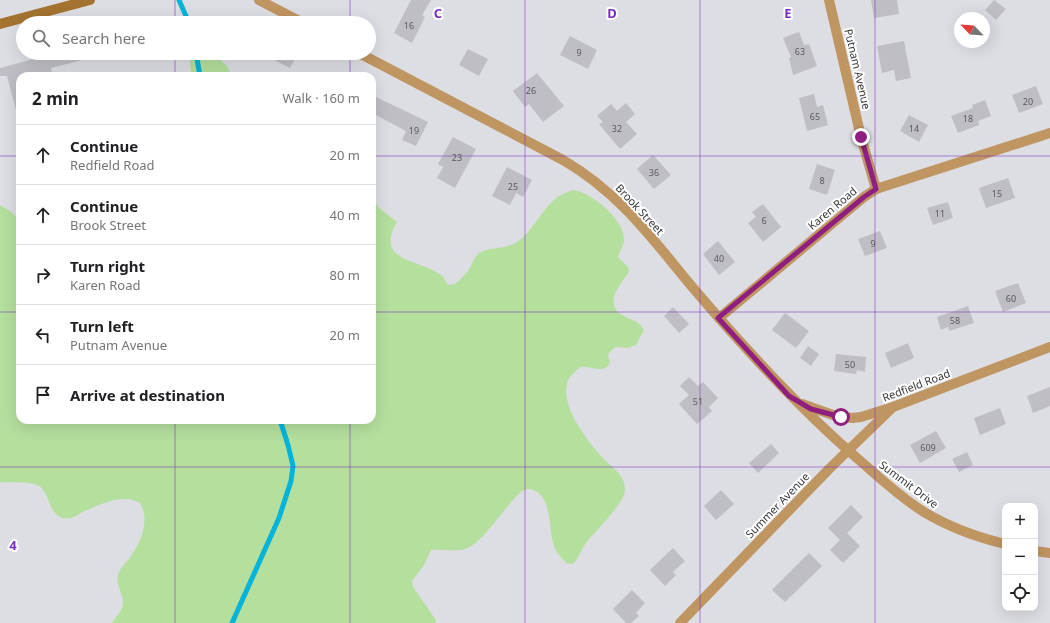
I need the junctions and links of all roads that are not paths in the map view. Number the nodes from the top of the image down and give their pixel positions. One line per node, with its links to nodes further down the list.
1 (90, 0): 4 (street)
2 (259, 0): 5 (street)
3 (829, 0): 10 (street, Putnam Avenue)
4 (30, 16)
5 (290, 16)
6 (16, 20): 7 (street)
7 (0, 24)
8 (372, 60): 11 (street, Brook Street)
9 (1050, 133): 10 (street, Karen Road)
10 (876, 189): 11 (street, Karen Road)
11 (718, 318): 13 (street, Brook Street)
12 (1050, 347): 14 (street, Redfield Road)
13 (789, 396): 14 (street, Redfield Road); 15 (street, Brook Street)
14 (893, 407): 15 (street, Summer Avenue)
15 (848, 450): 16 (street, Summit Drive); 19 (street, Summer Avenue)
16 (1002, 543)
17 (1038, 551): 18 (street)
18 (1050, 553)
19 (680, 623)

